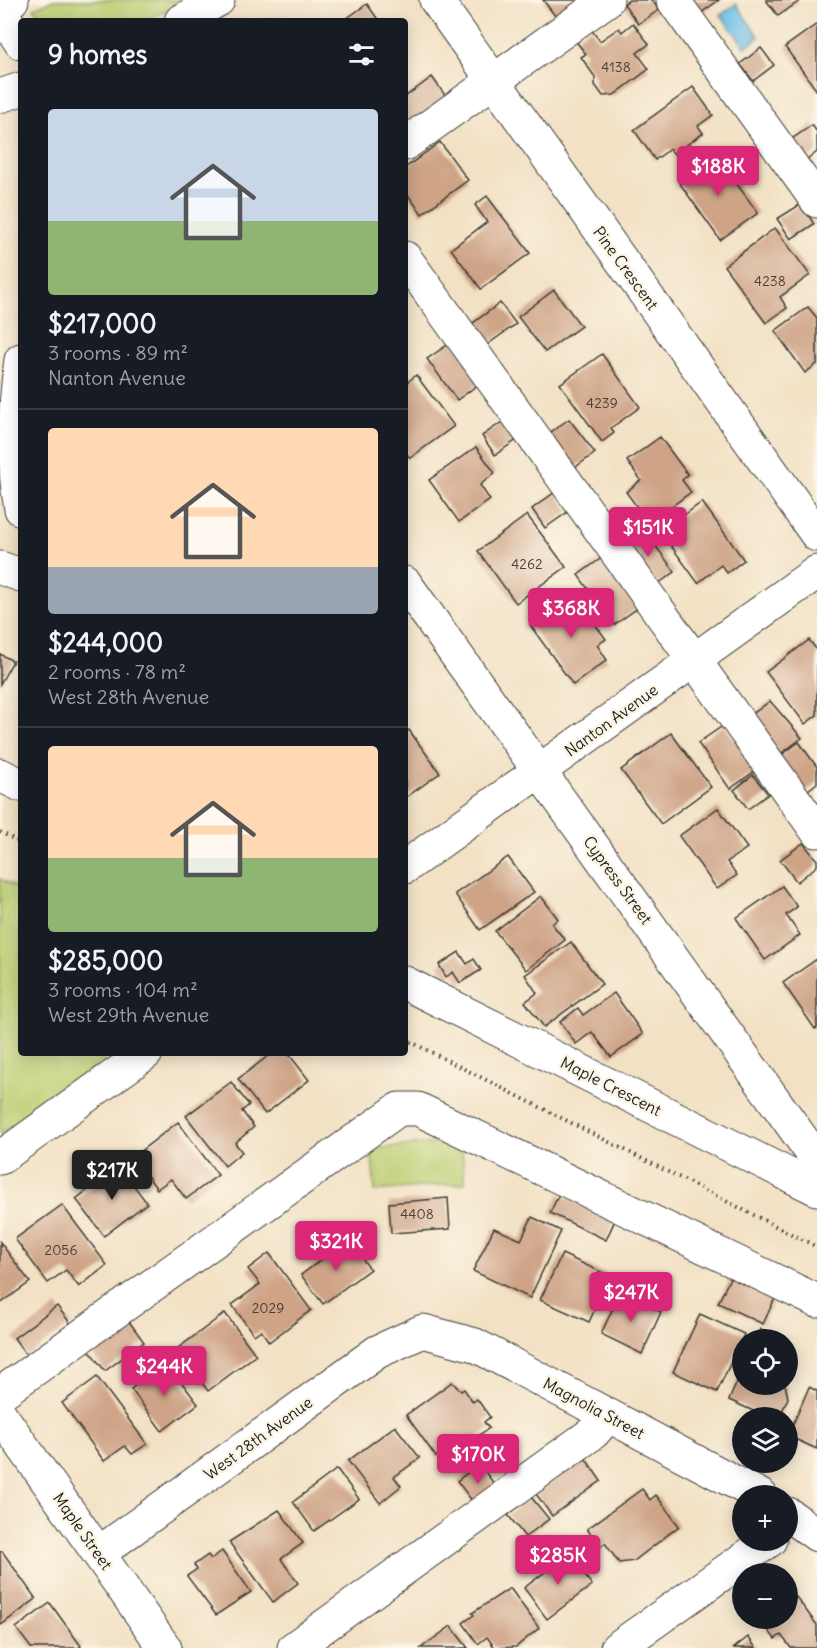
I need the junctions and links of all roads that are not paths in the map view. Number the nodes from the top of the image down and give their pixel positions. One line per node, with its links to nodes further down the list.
1 (12, 0): 6 (street)
2 (218, 0): 8 (street)
3 (435, 0): 10 (street, Pine Crescent)
4 (607, 0): 10 (street)
5 (673, 0): 14 (street)
6 (0, 4)
7 (0, 11): 9 (street)
8 (186, 18)
9 (18, 38)
10 (493, 82): 13 (street); 18 (street, Pine Crescent)
11 (18, 90): 12 (street)
12 (0, 96)
13 (408, 142)
14 (817, 201)
15 (408, 262): 23 (street)
16 (18, 379): 17 (street)
17 (18, 494)
18 (817, 535)
19 (0, 568): 21 (street)
20 (817, 572): 23 (street, Nanton Avenue)
21 (18, 574)
22 (408, 587): 24 (street, Cypress Street)
23 (693, 661): 24 (street, Nanton Avenue); 27 (street)
24 (539, 771): 28 (street, Nanton Avenue); 32 (street, Cypress Street)
25 (0, 775): 26 (street)
26 (18, 784)
27 (817, 831)
28 (408, 865)
29 (408, 984): 33 (street, Maple Crescent)
30 (142, 1056): 31 (street)
31 (0, 1158)
32 (817, 1183)
33 (817, 1189)
34 (817, 1301): 36 (street)
35 (423, 1331): 38 (street, Magnolia Street); 43 (street, West 28th Avenue)
36 (0, 1394)
37 (0, 1414): 43 (street, Maple Street)
38 (608, 1416): 39 (street, Magnolia Street); 45 (street)
39 (740, 1485)
40 (798, 1521): 41 (street)
41 (817, 1535)
42 (755, 1551): 46 (street)
43 (99, 1553): 44 (street, Maple Street)
44 (165, 1648)
45 (294, 1648)
46 (618, 1648)

